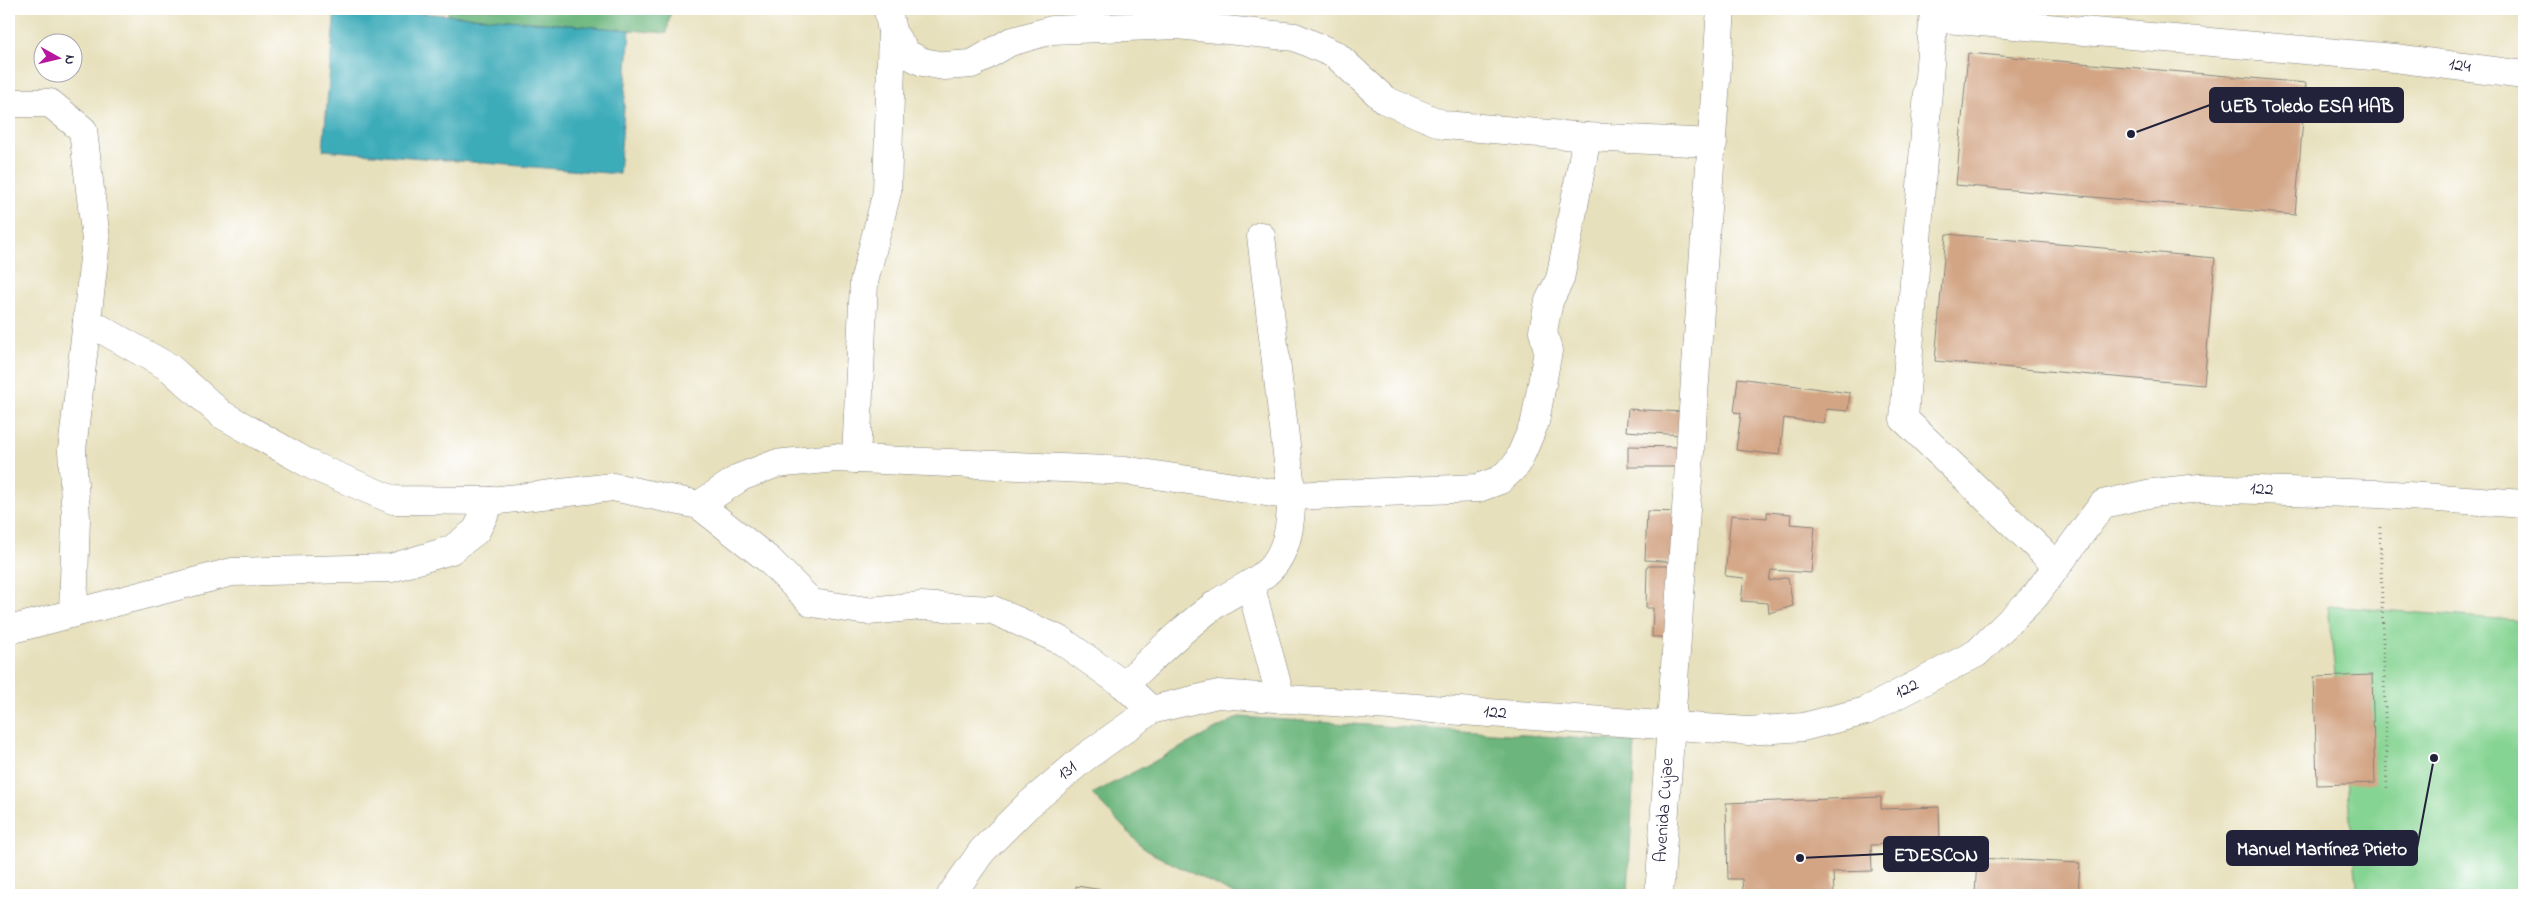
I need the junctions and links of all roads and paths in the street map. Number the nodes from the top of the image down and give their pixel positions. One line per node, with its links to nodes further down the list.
1 (1721, 9): 7 (street, Avenida Cujae)
2 (1934, 13): 4 (street, 124); 16 (street)
3 (890, 20): 6 (street); 10 (street)
4 (2524, 75)
5 (9, 103): 9 (street)
6 (1587, 137): 7 (street); 12 (street)
7 (1713, 143): 24 (street, Avenida Cujae)
8 (1261, 236): 12 (street)
9 (87, 321): 13 (street); 18 (street)
10 (856, 459): 12 (street); 15 (street)
11 (2379, 494): 14 (street, 122); 16 (street, 122); 25 (path)
12 (1292, 496): 17 (street)
13 (491, 501): 15 (street); 18 (street)
14 (2524, 504)
15 (699, 505): 20 (street)
16 (2057, 566): 24 (street, 122)
17 (1250, 584): 20 (street); 22 (street)
18 (74, 613): 19 (street)
19 (9, 630)
20 (1124, 685): 23 (street)
21 (1218, 694): 22 (street, 122); 23 (street, 131)
22 (1281, 698): 24 (street, 122)
23 (1151, 710): 26 (street, 131)
24 (1672, 725): 27 (street, Avenida Cujae)
25 (2387, 788)
26 (951, 895)
27 (1659, 895)

